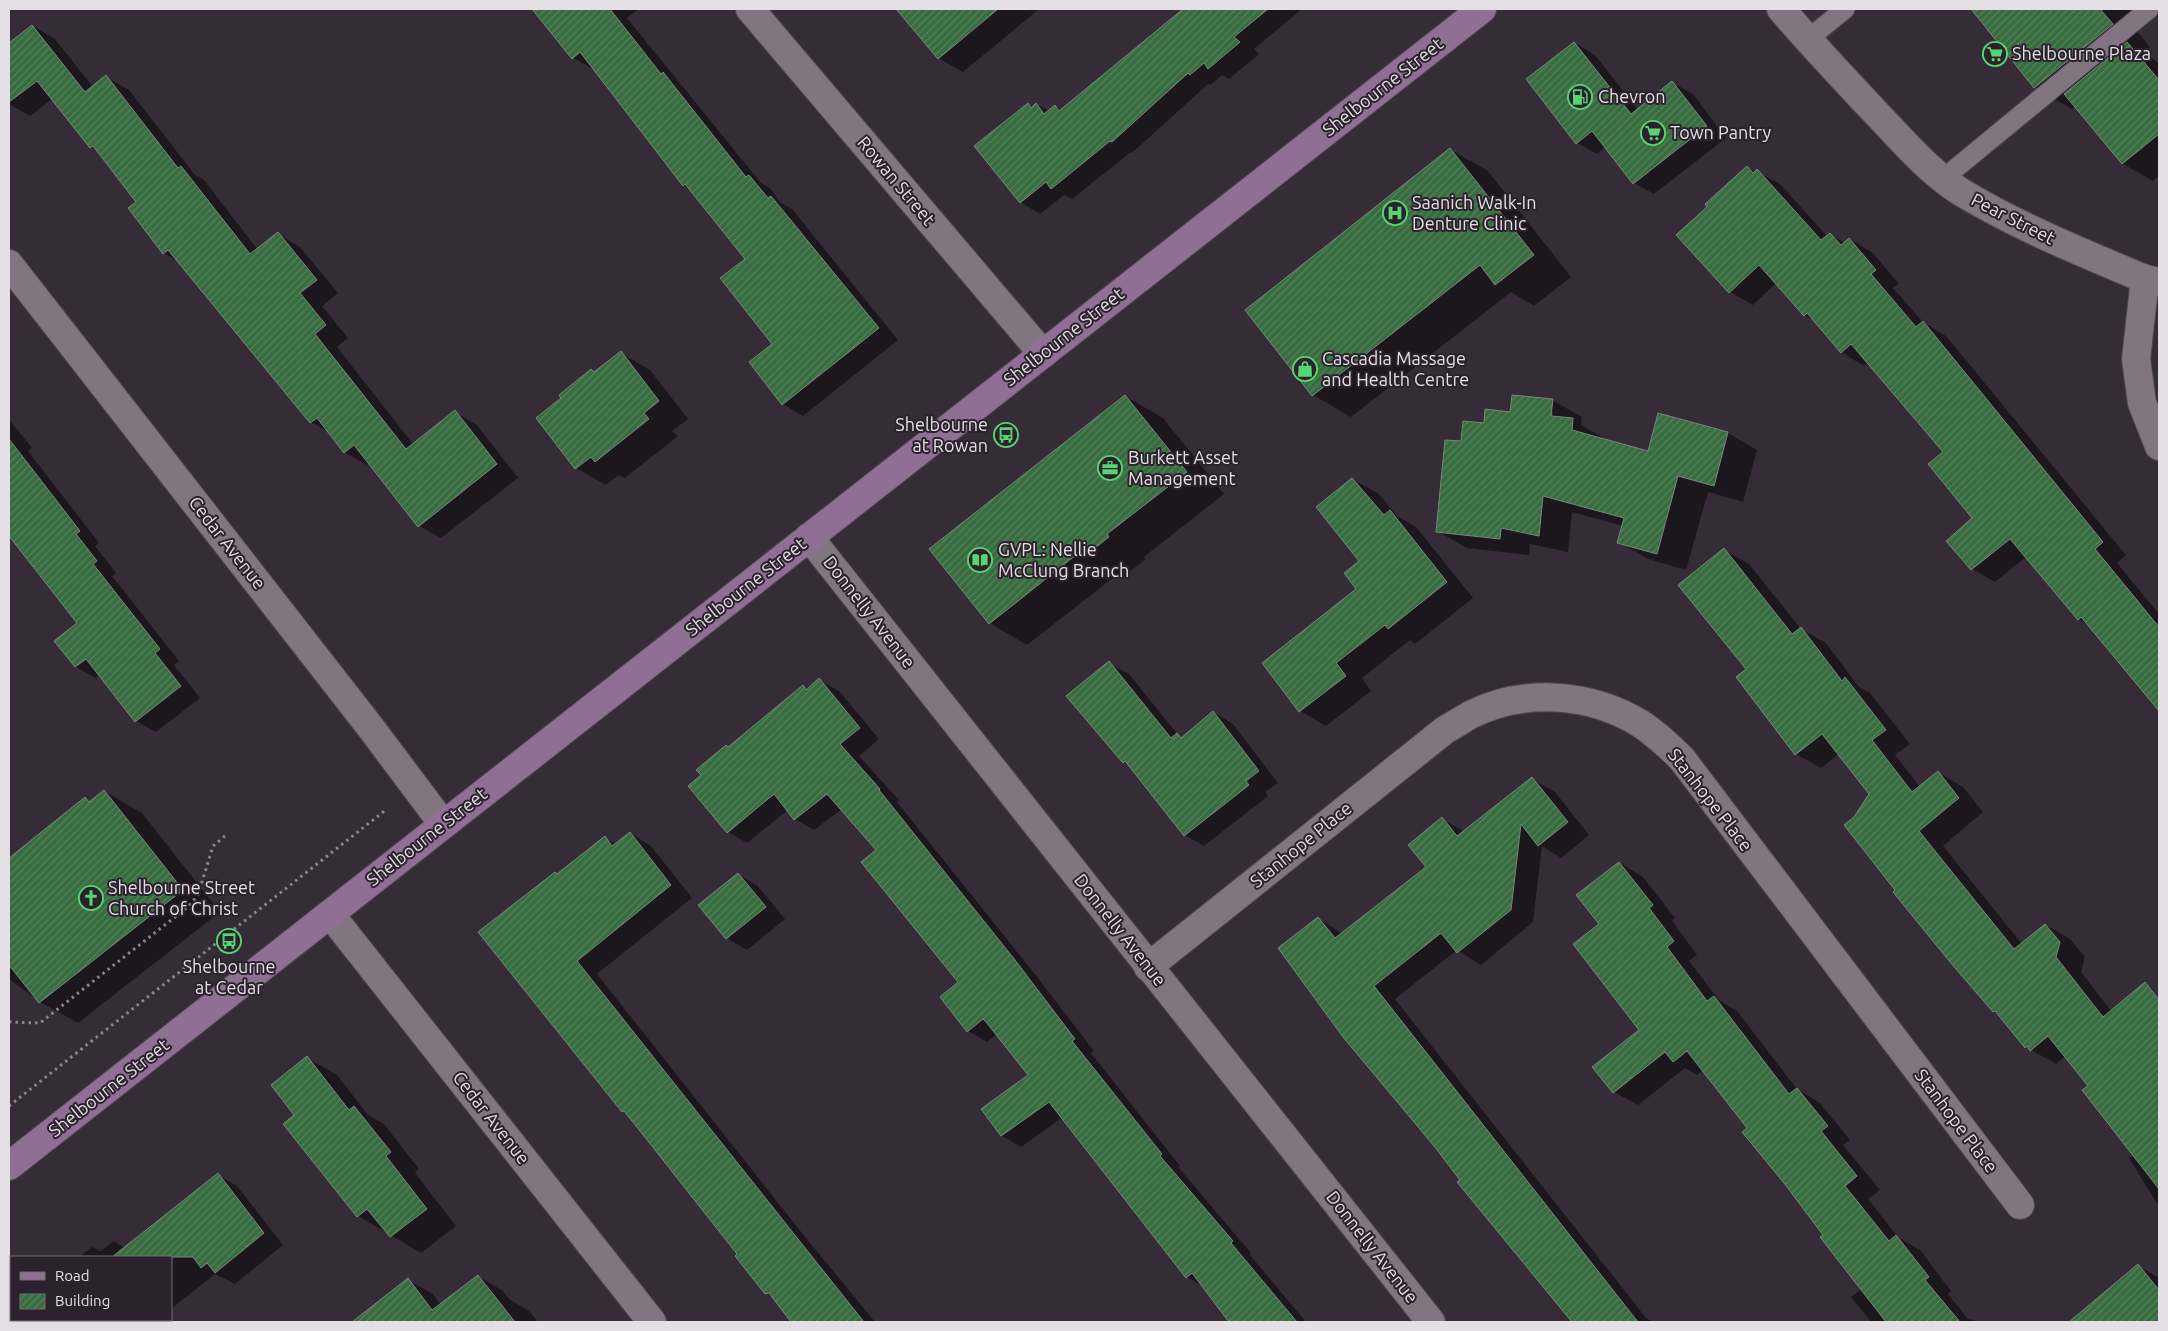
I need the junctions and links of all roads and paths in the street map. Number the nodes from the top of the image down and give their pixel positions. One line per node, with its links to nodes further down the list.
1 (750, 9): 10 (street, Rowan Street)
2 (1482, 9): 10 (main road, Shelbourne Street)
3 (1781, 9): 6 (street, Pear Street)
4 (1845, 9): 6 (lane)
5 (2148, 9): 7 (lane)
6 (1807, 40): 7 (street, Pear Street)
7 (1944, 178): 9 (street, Pear Street)
8 (9, 264): 14 (street, Cedar Avenue)
9 (2152, 281): 11 (street, Pear Street)
10 (1042, 354): 12 (main road, Shelbourne Street)
11 (2159, 446)
12 (809, 537): 14 (main road, Shelbourne Street); 17 (street, Donnelly Avenue)
13 (388, 808): 19 (path)
14 (444, 824): 16 (main road, Shelbourne Street)
15 (226, 836): 18 (path)
16 (330, 914): 20 (main road, Shelbourne Street); 22 (street, Cedar Avenue)
17 (1148, 967): 21 (street, Stanhope Place); 23 (street, Donnelly Avenue)
18 (9, 1022)
19 (9, 1106)
20 (9, 1166)
21 (2020, 1205)
22 (652, 1322)
23 (1431, 1322)

